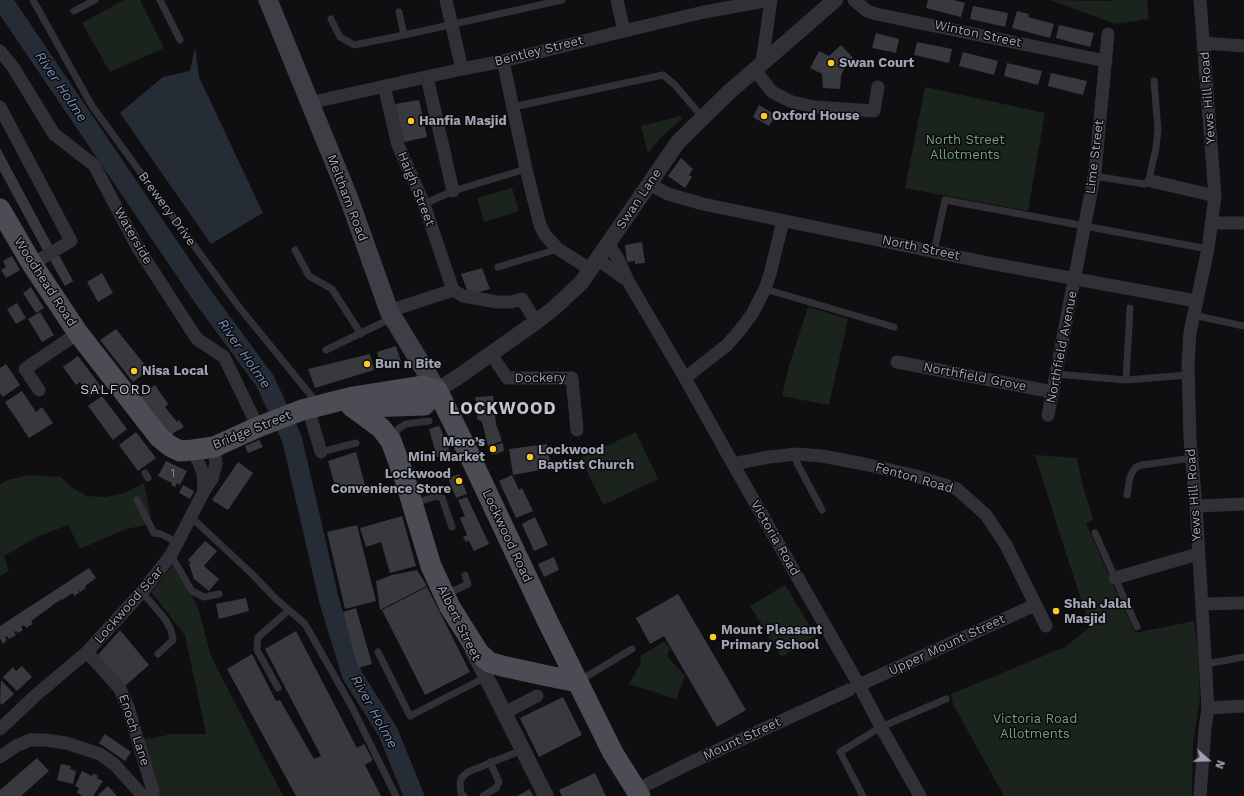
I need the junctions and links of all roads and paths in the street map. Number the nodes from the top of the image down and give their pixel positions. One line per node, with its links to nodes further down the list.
1 (95, 0): 14 (lane)
2 (160, 0): 21 (lane)
3 (446, 0): 17 (street)
4 (562, 0): 17 (lane)
5 (617, 0): 18 (street)
6 (770, 0): 12 (street, Bentley Street); 27 (street)
7 (835, 0): 27 (street, Swan Lane)
8 (854, 0): 26 (street, Winton Street)
9 (1200, 0): 22 (street, Yews Hill Road)
10 (37, 1): 80 (lane, Brewery Drive)
11 (269, 2): 33 (main road, Meltham Road)
12 (735, 3): 13 (street, Bentley Street)
13 (703, 6): 18 (street, Bentley Street)
14 (74, 12)
15 (399, 12): 20 (lane)
16 (331, 18): 20 (lane)
17 (452, 24): 20 (lane); 28 (street)
18 (624, 31): 25 (street, Bentley Street)
19 (1108, 34): 26 (street, Lime Street)
20 (404, 35)
21 (180, 40)
22 (1204, 43): 23 (street); 42 (street, Yews Hill Road)
23 (1244, 46)
24 (0, 51): 84 (street, Waterside)
25 (503, 61): 28 (street, Bentley Street); 35 (street, Victoria Road)
26 (1106, 61): 38 (street, Lime Street)
27 (759, 66): 32 (street); 36 (street, Swan Lane)
28 (462, 69): 29 (street, Bentley Street)
29 (427, 76): 31 (street, Bentley Street); 41 (street)
30 (1154, 81): 39 (lane)
31 (384, 86): 33 (street, Bentley Street); 43 (street, Haigh Street)
32 (878, 87)
33 (309, 103): 63 (main road, Meltham Road)
34 (0, 107): 54 (street)
35 (513, 107): 36 (lane); 37 (street, Victoria Road)
36 (703, 118): 40 (street, Swan Lane)
37 (526, 169): 41 (lane); 50 (street, Victoria Road)
38 (1094, 176): 39 (lane); 48 (street, Lime Street)
39 (1151, 181): 42 (street)
40 (649, 184): 45 (street, North Street); 49 (street, Swan Lane)
41 (453, 191): 43 (lane)
42 (1215, 196): 46 (street, Yews Hill Road)
43 (424, 204): 60 (street, Haigh Street)
44 (0, 209): 54 (main road, Woodhead Road)
45 (783, 221): 53 (street, North Street); 59 (street)
46 (1211, 223): 47 (street); 51 (street, Yews Hill Road)
47 (1244, 223)
48 (1085, 225): 51 (lane); 53 (lane); 57 (street, Lime Street)
49 (608, 244): 55 (street, Swan Lane); 58 (street, Victoria Road)
50 (558, 249): 55 (street, Victoria Road); 56 (lane)
51 (1208, 249): 61 (street, Yews Hill Road)
52 (295, 250): 69 (lane)
53 (934, 251): 57 (street, North Street)
54 (32, 264): 68 (main road, Woodhead Road)
55 (594, 264): 58 (street, Victoria Road); 65 (street, Swan Lane)
56 (498, 267)
57 (1075, 279): 61 (street, North Street); 73 (street, Northfield Avenue)
58 (628, 281): 75 (street, Victoria Road)
59 (765, 289): 67 (lane); 75 (street)
60 (453, 290): 63 (street); 65 (street)
61 (1196, 301): 64 (street, Yews Hill Road)
62 (1130, 308): 76 (lane)
63 (391, 314): 69 (lane); 78 (main road, Meltham Road)
64 (1193, 315): 66 (lane); 74 (street, Yews Hill Road)
65 (536, 322): 71 (street, Swan Lane)
66 (1244, 326)
67 (894, 327)
68 (78, 333): 77 (street, Woodhead Road); 86 (main road, Woodhead Road)
69 (360, 334): 70 (lane)
70 (326, 350)
71 (491, 354): 78 (street, Swan Lane); 85 (street, Dockery)
72 (896, 362): 79 (street, Northfield Grove)
73 (1056, 374): 76 (lane); 79 (street, Northfield Avenue)
74 (1188, 375): 76 (lane); 93 (street, Yews Hill Road)
75 (685, 378): 94 (street, Victoria Road)
76 (1126, 380)
77 (39, 390)
78 (437, 390): 80 (main road, Bridge Street); 127 (main road, Lockwood Road)
79 (1053, 392): 81 (street, Northfield Avenue)
80 (323, 406): 84 (main road, Bridge Street); 87 (main road, Albert Street); 91 (street)
81 (1048, 415)
82 (382, 420): 87 (lane, Albert Street)
83 (429, 421): 87 (lane)
84 (263, 425): 89 (main road, Bridge Street)
85 (577, 430)
86 (158, 437): 90 (main road, Bridge Street)
87 (393, 439): 98 (main road, Albert Street)
88 (356, 443): 91 (lane)
89 (214, 447): 90 (main road, Bridge Street); 95 (street, Lockwood Scar)
90 (193, 450): 95 (street)
91 (321, 452)
92 (795, 454): 94 (street, Fenton Road); 101 (lane); 115 (street, Fenton Road)
93 (1192, 458): 96 (lane); 100 (street, Yews Hill Road)
94 (733, 464): 128 (street, Victoria Road)
95 (204, 491): 102 (street, Lockwood Scar)
96 (1127, 496)
97 (137, 500): 105 (lane)
98 (412, 504): 103 (lane); 112 (main road, Albert Street)
99 (1244, 504): 100 (street)
100 (1196, 506): 106 (street, Yews Hill Road)
101 (822, 510)
102 (191, 517): 105 (street, Lockwood Scar); 116 (lane)
103 (452, 527)
104 (1095, 533): 109 (lane)
105 (178, 543): 107 (street, Lockwood Scar)
106 (1198, 554): 109 (street); 114 (street, Yews Hill Road)
107 (171, 555): 110 (street, Lockwood Scar); 111 (lane)
108 (465, 575): 112 (lane)
109 (1115, 578): 118 (lane)
110 (142, 592): 121 (street, Lockwood Scar); 123 (lane)
111 (220, 594)
112 (445, 595): 119 (main road, Albert Street)
113 (1244, 603): 114 (street)
114 (1203, 604): 125 (street, Yews Hill Road)
115 (1035, 605): 117 (street, Fenton Road); 128 (street, Upper Mount Street)
116 (289, 610): 129 (lane); 143 (lane)
117 (1046, 626)
118 (1138, 627)
119 (470, 639): 126 (street, Albert Street); 127 (main road)
120 (632, 649): 127 (lane)
121 (87, 652): 136 (street, Lockwood Scar); 142 (street, Enoch Lane)
122 (378, 652): 126 (lane)
123 (158, 654)
124 (1244, 657): 125 (lane)
125 (1206, 664): 133 (street, Yews Hill Road)
126 (486, 677): 134 (street, Albert Street)
127 (578, 682): 140 (main road, Lockwood Road)
128 (854, 687): 135 (street, Victoria Road); 140 (street, Mount Street)
129 (278, 688)
130 (537, 696): 134 (street)
131 (946, 699): 135 (lane)
132 (1244, 706): 133 (street)
133 (1208, 708): 149 (street, Yews Hill Road)
134 (504, 713): 137 (street, Albert Street)
135 (881, 727): 147 (lane); 148 (street, Victoria Road)
136 (0, 729)
137 (522, 750): 139 (lane); 146 (street, Albert Street)
138 (0, 757): 141 (street)
139 (490, 762): 144 (lane); 145 (lane)
140 (638, 793)
141 (142, 796)
142 (153, 796)
143 (396, 796)
144 (464, 796)
145 (483, 796)
146 (546, 796)
147 (863, 796)
148 (920, 796)
149 (1200, 796)

